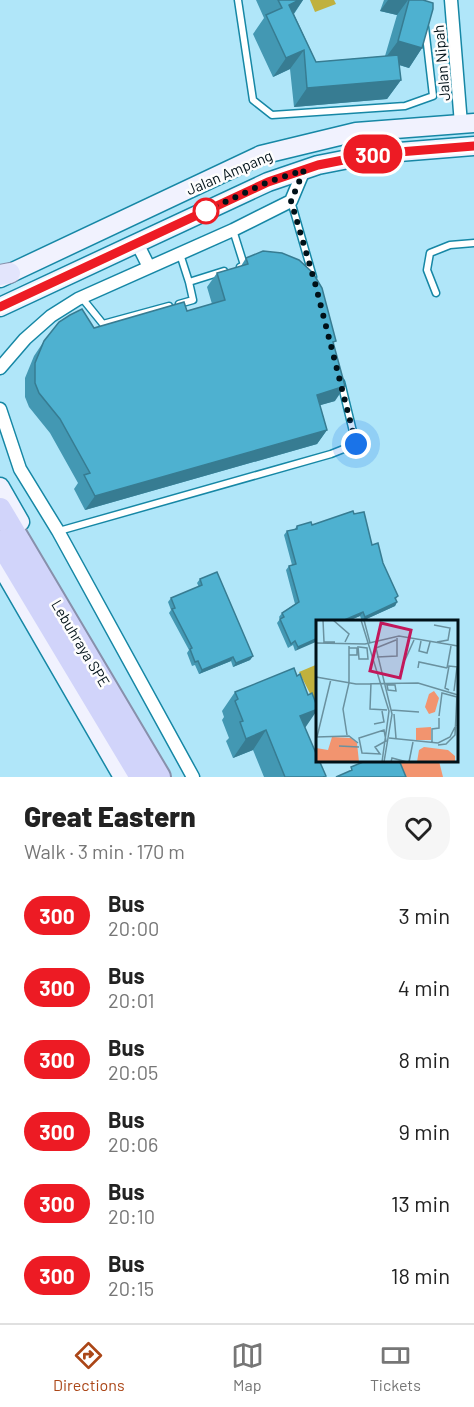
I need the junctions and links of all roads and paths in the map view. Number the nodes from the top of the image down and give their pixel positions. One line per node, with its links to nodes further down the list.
1 (238, 0): 3 (lane)
2 (451, 0): 4 (street, Jalan Nipah)
3 (425, 21)
4 (468, 124): 13 (main road, Jalan Ampang)
5 (474, 146): 6 (main road, Jalan Ampang)
6 (304, 170): 7 (street); 9 (main road, Jalan Ampang)
7 (291, 201): 8 (street); 15 (lane)
8 (233, 230): 11 (street); 14 (lane)
9 (137, 243): 12 (street); 18 (main road, Jalan Ampang)
10 (474, 243): 16 (lane)
11 (180, 253): 12 (street); 14 (lane)
12 (149, 267): 17 (street)
13 (4, 275)
14 (189, 282): 17 (lane)
15 (315, 283)
16 (436, 293)
17 (82, 298): 19 (street)
18 (1, 307)
19 (0, 368)
20 (338, 369): 25 (lane)
21 (0, 409): 25 (street)
22 (0, 487): 28 (main road)
23 (0, 502): 28 (main road)
24 (0, 509): 31 (highway, Lebuhraya SPE)
25 (58, 531): 33 (street)
26 (0, 542): 30 (highway, Lebuhraya SPE)
27 (0, 564): 29 (main road)
28 (59, 591): 32 (main road)
29 (123, 777)
30 (141, 777)
31 (159, 777)
32 (169, 777)
33 (193, 777)

